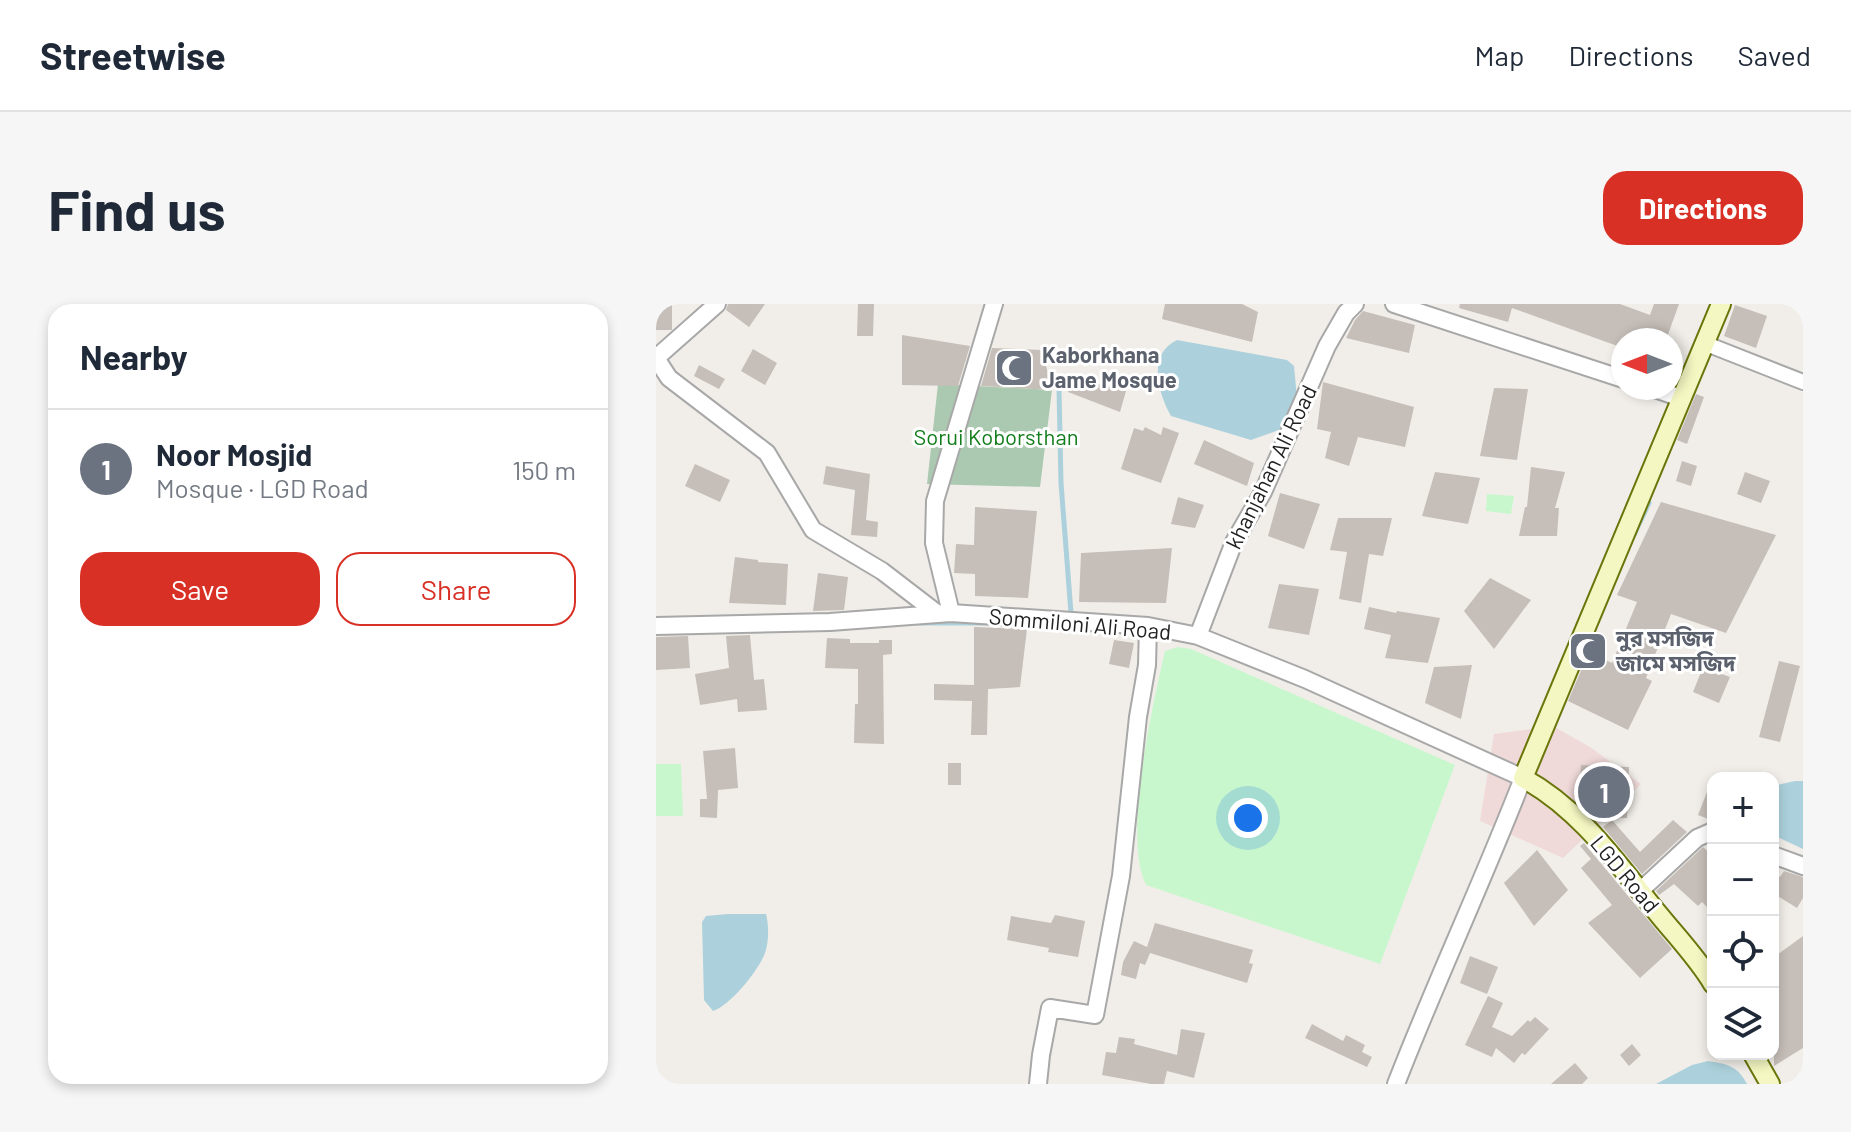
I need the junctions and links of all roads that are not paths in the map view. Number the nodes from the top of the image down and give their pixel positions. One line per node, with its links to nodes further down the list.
1 (717, 304): 7 (street)
2 (994, 304): 12 (street)
3 (1394, 304): 8 (street)
4 (1721, 304): 6 (main road)
5 (1353, 305): 15 (street, khanjahan Ali Road)
6 (1704, 343): 9 (street); 10 (main road)
7 (656, 358): 12 (street)
8 (1611, 375)
9 (1803, 382)
10 (1683, 393)
11 (1680, 400): 16 (main road)
12 (945, 614): 13 (street, Sommiloni Ali Road); 14 (street, Sommiloni Ali Road)
13 (656, 626)
14 (1148, 626): 15 (street, Sommiloni Ali Road); 23 (street)
15 (1198, 636): 16 (street, Sommiloni Ali Road)
16 (1523, 778): 20 (main road, LGD Road); 24 (street)
17 (1707, 834): 20 (street)
18 (1779, 857): 19 (street)
19 (1803, 866)
20 (1640, 891): 21 (main road, LGD Road)
21 (1707, 976)
22 (1756, 1060): 25 (main road)
23 (1038, 1084)
24 (1396, 1084)
25 (1770, 1084)

